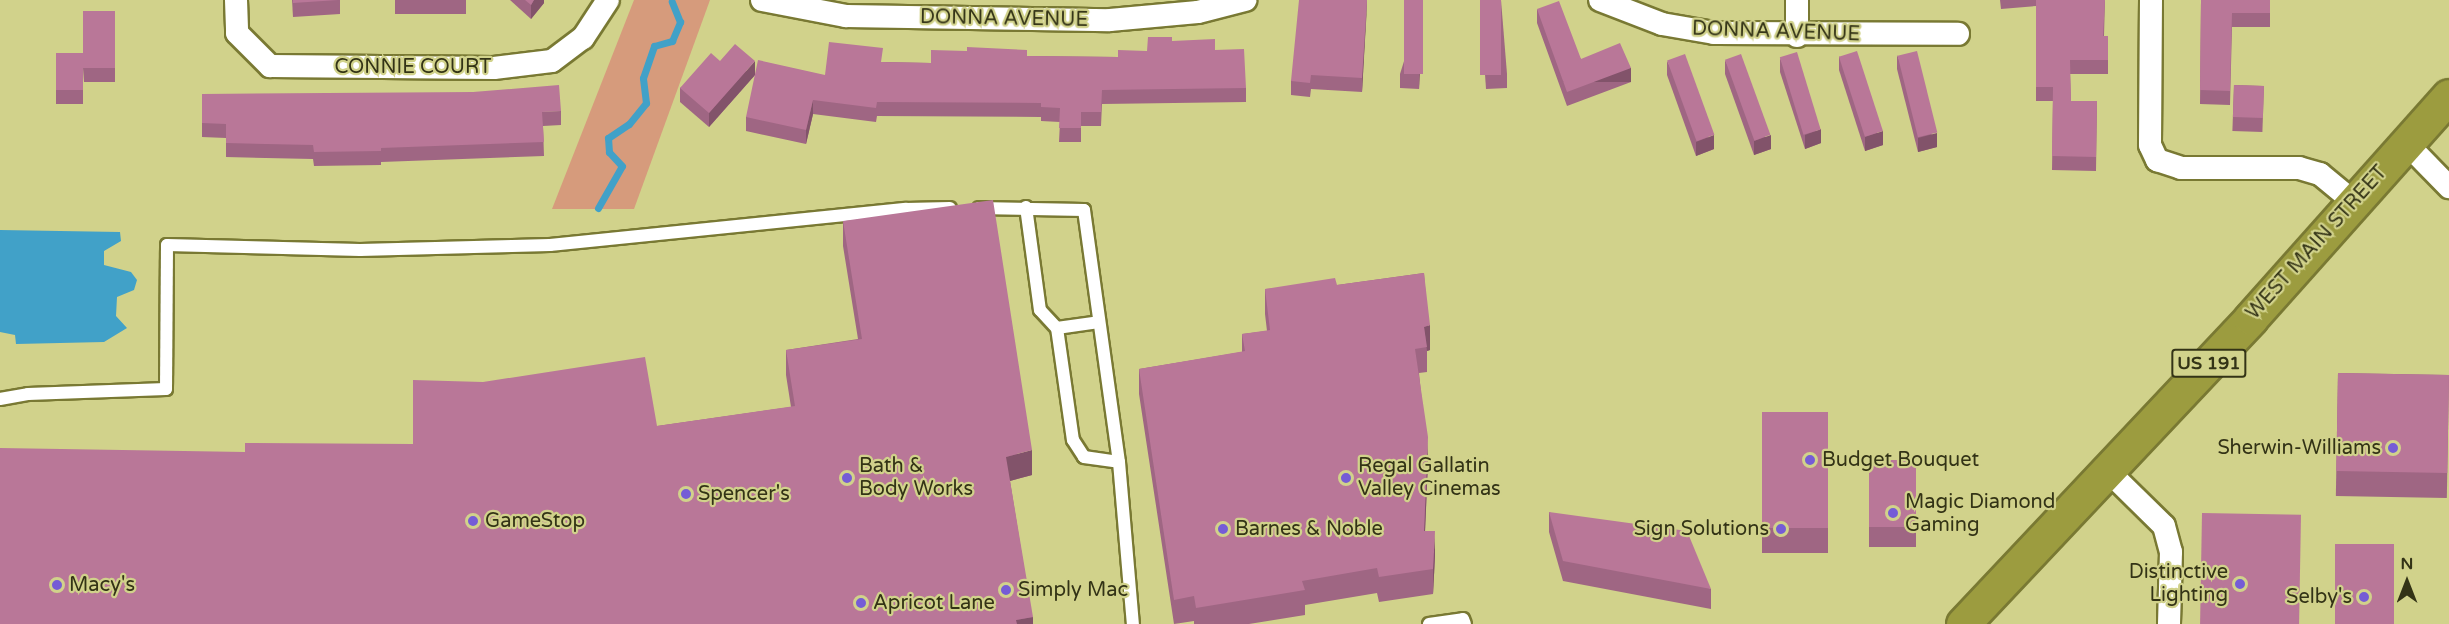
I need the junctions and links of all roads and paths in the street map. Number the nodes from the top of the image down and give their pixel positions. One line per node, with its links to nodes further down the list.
1 (236, 0): 2 (street, CONNIE COURT)
2 (608, 0)
3 (762, 0): 8 (street, DONNA AVENUE)
4 (1245, 0): 8 (street, DONNA AVENUE)
5 (1600, 0): 10 (street, DONNA AVENUE)
6 (1797, 0): 10 (street)
7 (2151, 0): 14 (street)
8 (880, 8)
9 (1958, 34): 10 (street, DONNA AVENUE)
10 (1797, 36)
11 (2449, 96): 12 (highway, WEST MAIN STREET / US 191)
12 (2406, 143): 13 (street); 14 (highway, WEST MAIN STREET / US 191)
13 (2449, 187)
14 (2354, 202): 20 (highway, WEST MAIN STREET / US 191)
15 (1026, 207): 16 (lane); 17 (lane); 18 (lane)
16 (1099, 322): 17 (lane); 19 (lane)
17 (1057, 328): 19 (lane)
18 (0, 399)
19 (1119, 462): 21 (lane)
20 (2108, 471): 24 (highway, WEST MAIN STREET / US 191); 25 (street)
21 (1133, 624)
22 (1429, 624): 23 (lane)
23 (1465, 624)
24 (1963, 624)
25 (2169, 624)

